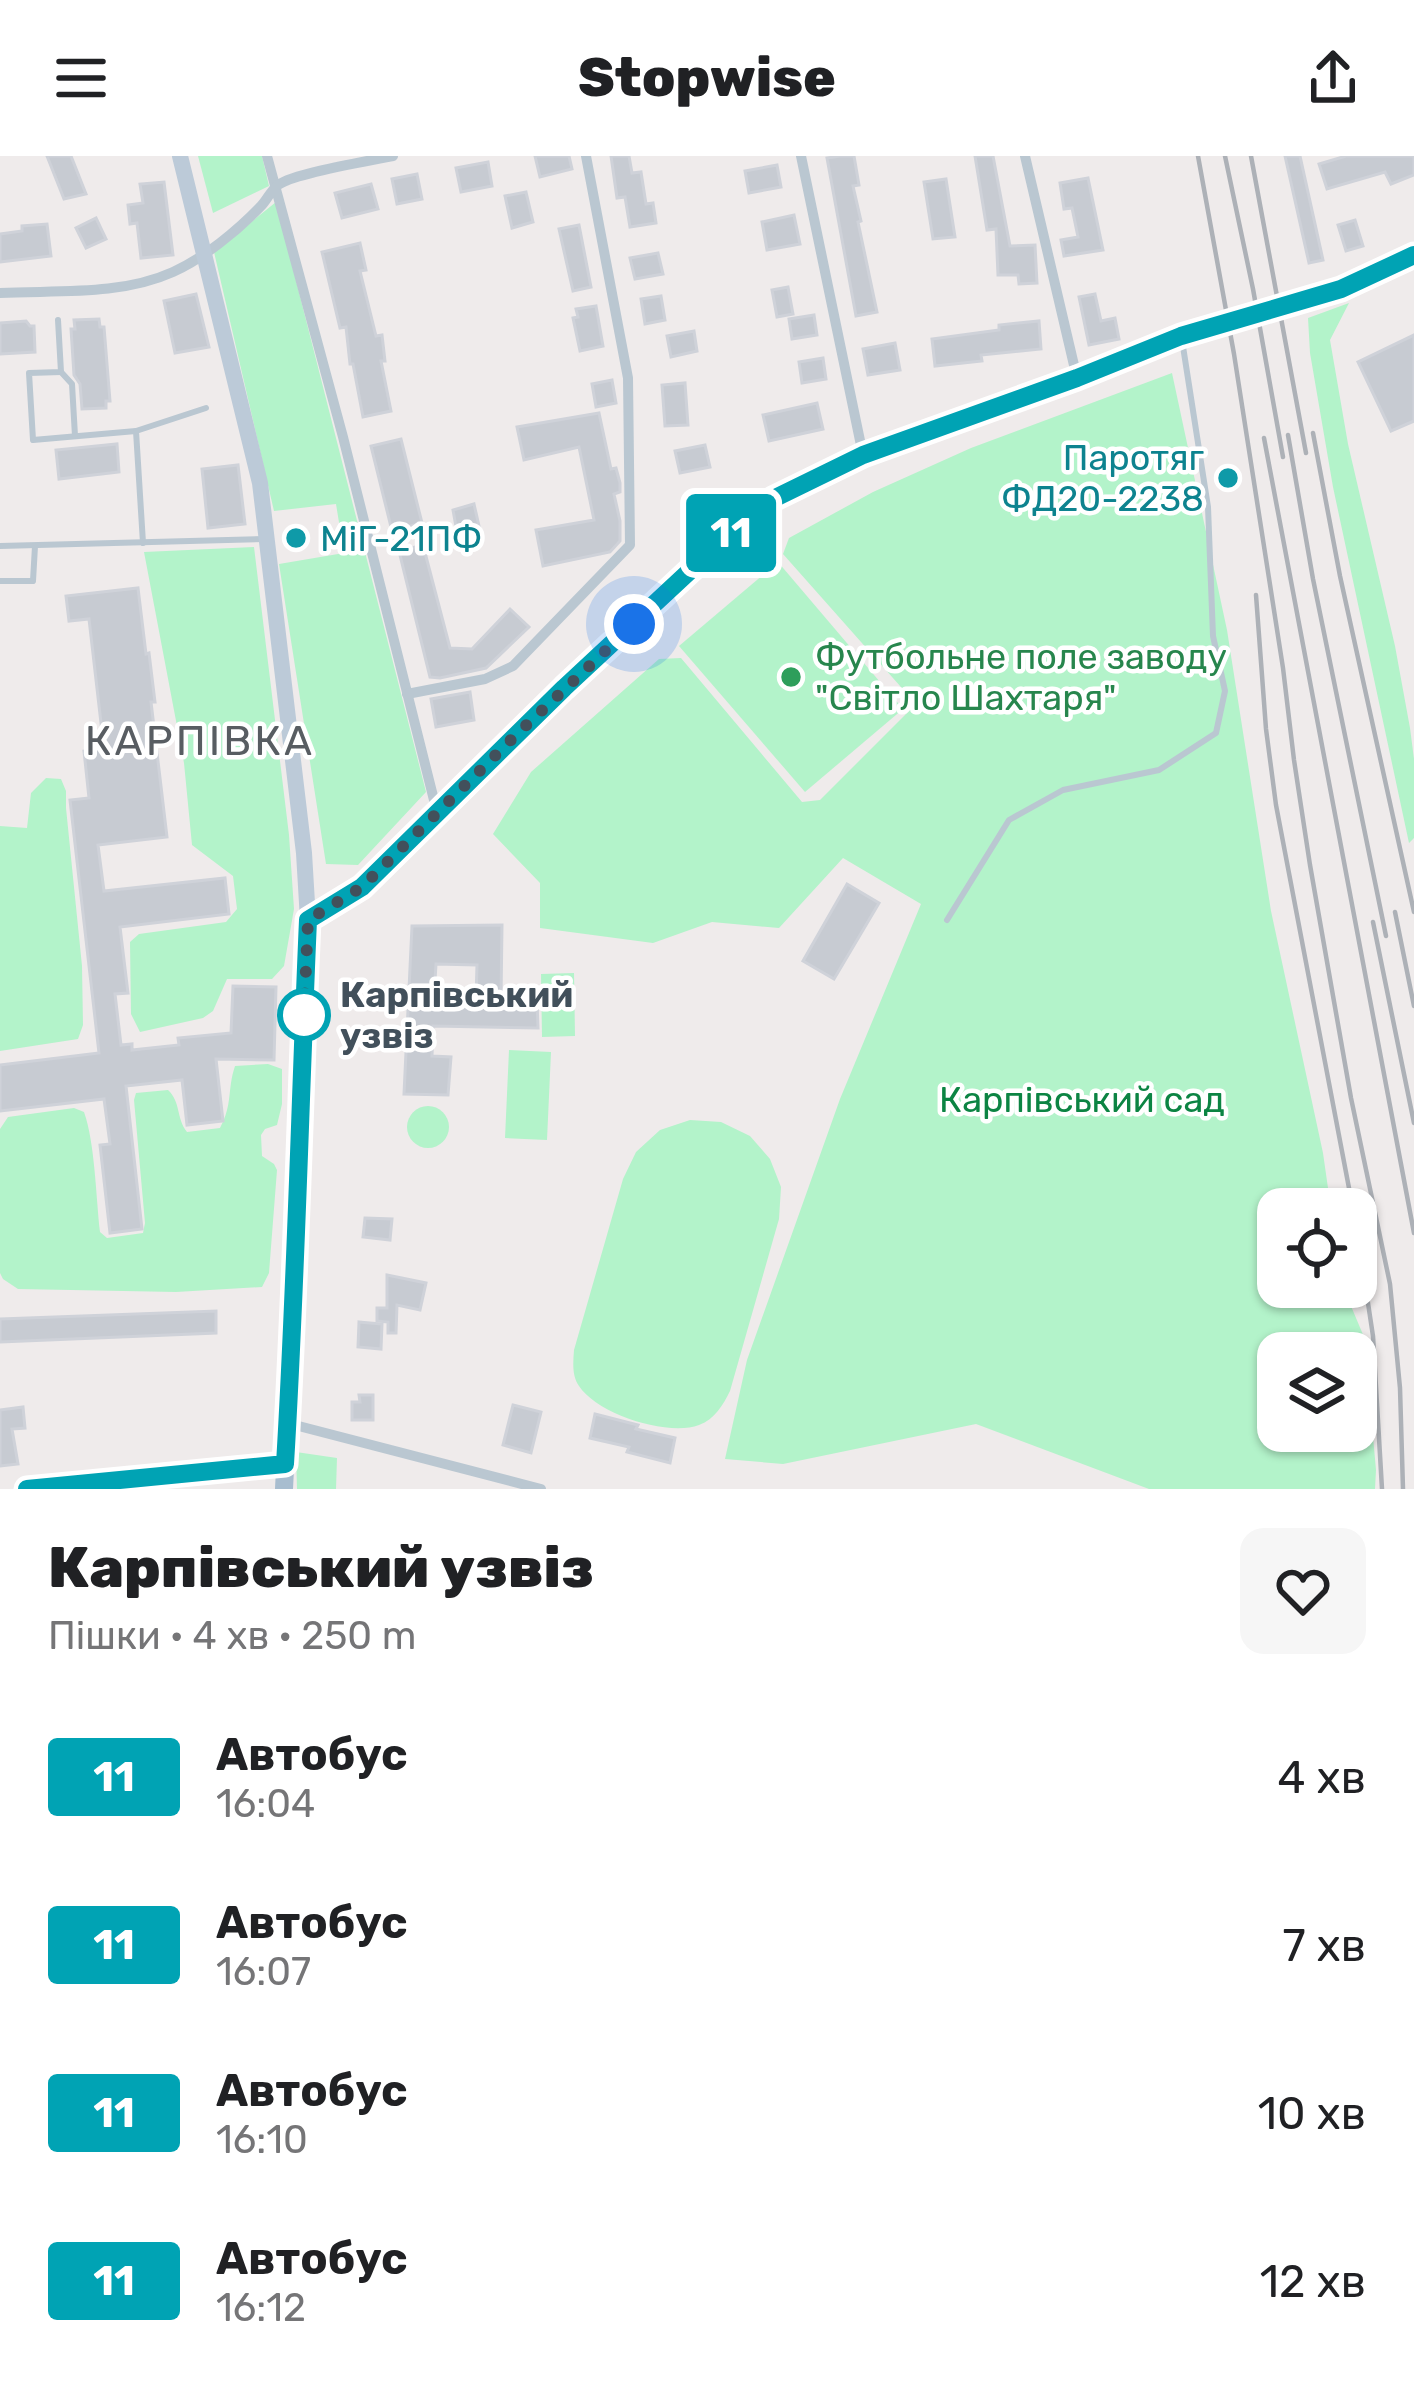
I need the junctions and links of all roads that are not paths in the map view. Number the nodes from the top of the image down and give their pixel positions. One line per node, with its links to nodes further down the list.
1 (180, 156): 8 (main road)
2 (267, 156): 7 (street)
3 (393, 156): 7 (street)
4 (586, 156): 26 (street)
5 (801, 156): 20 (street)
6 (1025, 156): 16 (street)
7 (275, 186): 8 (street); 26 (street)
8 (205, 252): 10 (street); 21 (main road)
9 (1414, 255): 11 (main road)
10 (0, 292)
11 (1291, 305)
12 (58, 320): 15 (lane)
13 (1217, 325): 14 (main road)
14 (1181, 336): 16 (main road); 29 (lane)
15 (62, 372): 19 (lane); 19 (lane)
16 (1077, 378): 20 (main road)
17 (206, 408): 18 (lane)
18 (136, 431): 19 (lane); 22 (lane)
19 (75, 436)
20 (863, 455): 27 (main road)
21 (269, 538): 22 (lane); 28 (main road)
22 (143, 543): 24 (lane)
23 (0, 546): 24 (lane)
24 (35, 546): 25 (lane)
25 (0, 581)
26 (407, 694): 27 (street)
27 (437, 812): 28 (main road)
28 (308, 920): 30 (main road)
29 (946, 920)
30 (287, 1423): 31 (main road); 34 (street)
31 (285, 1464): 32 (main road); 33 (main road)
32 (27, 1489)
33 (284, 1489)
34 (541, 1489)

